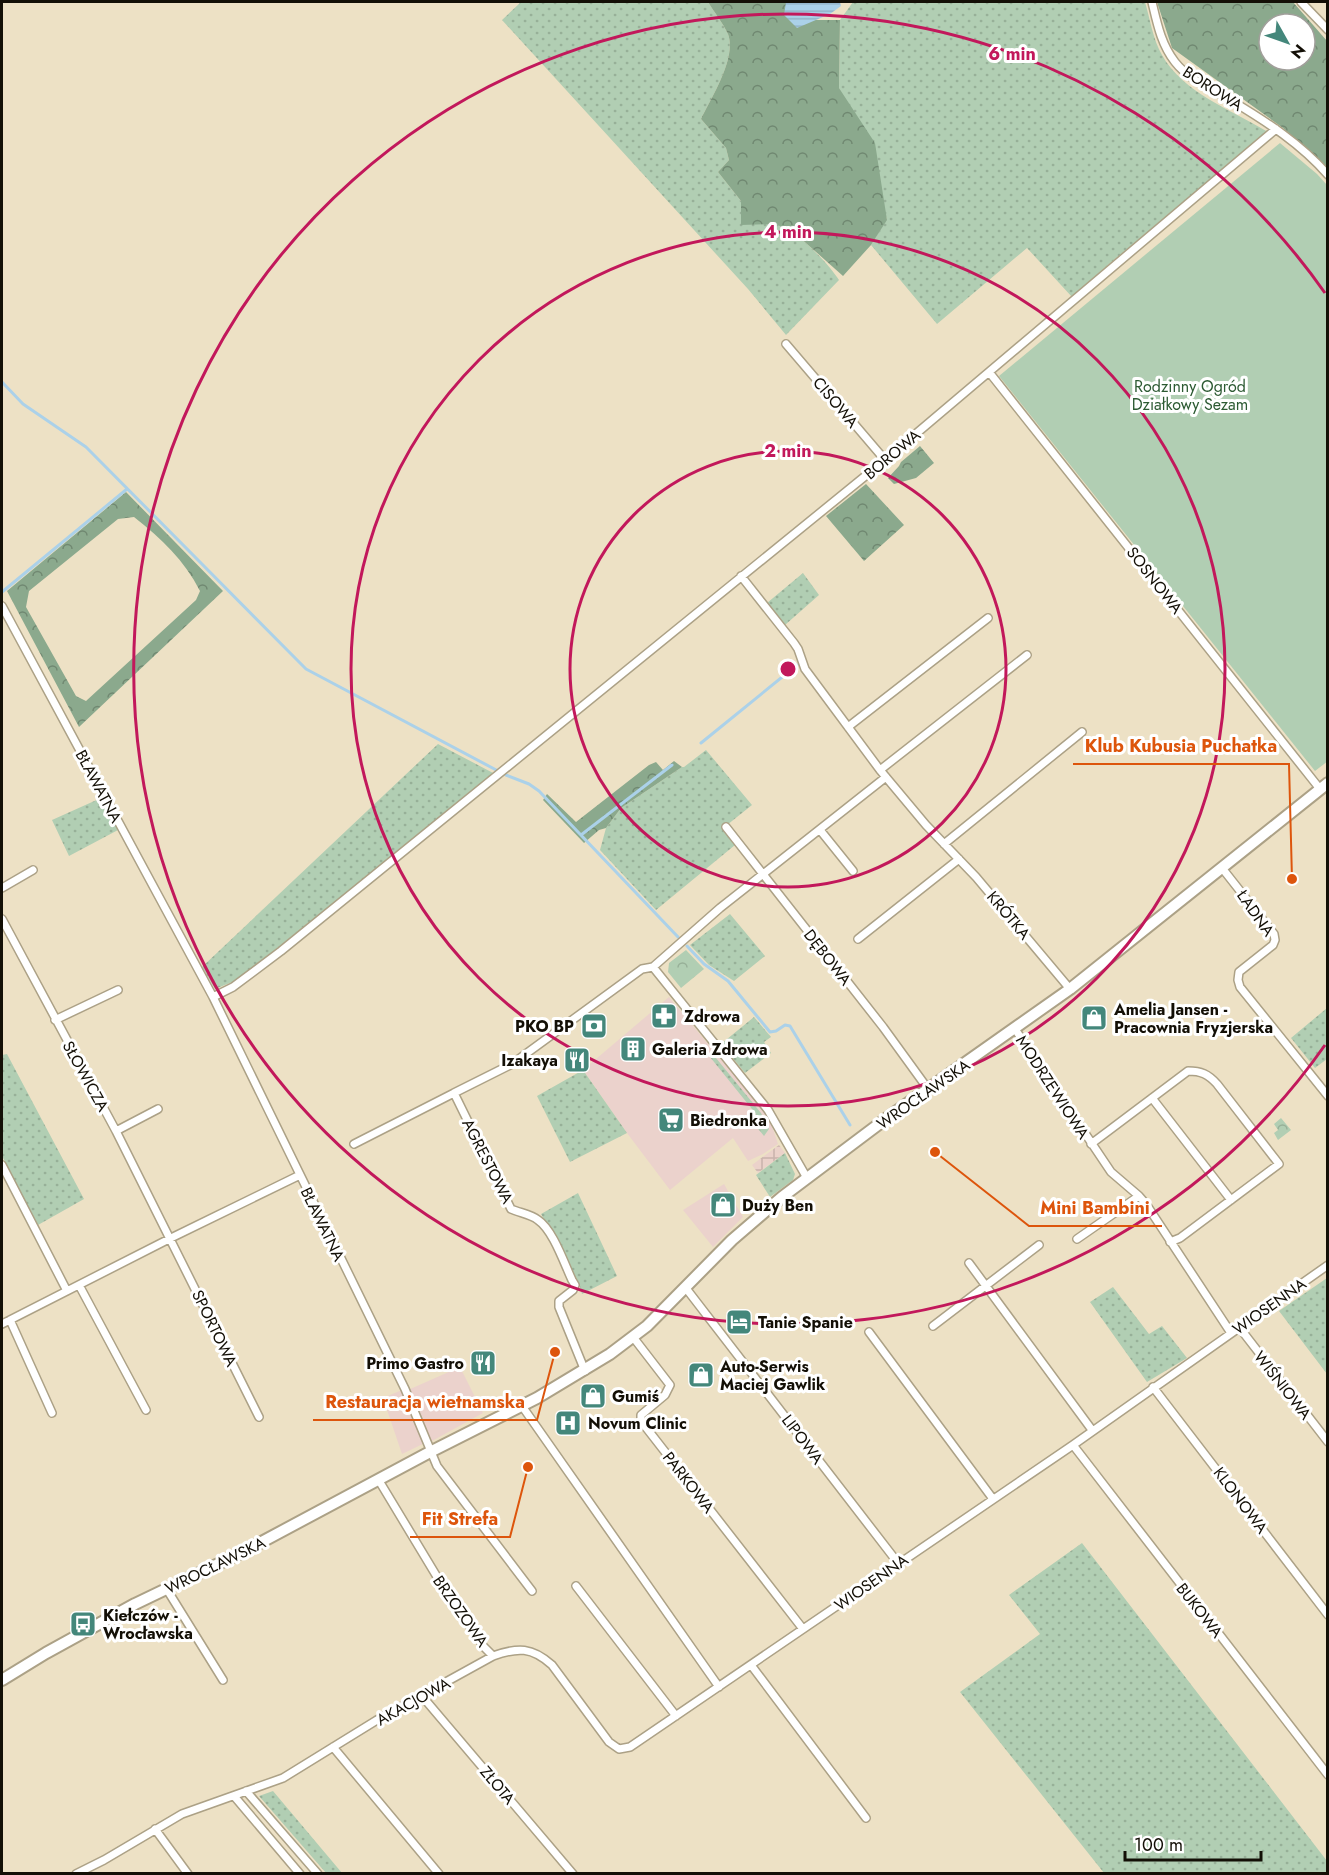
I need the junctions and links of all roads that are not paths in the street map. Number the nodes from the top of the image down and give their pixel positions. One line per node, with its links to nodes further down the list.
1 (1152, 2): 4 (street, BOROWA)
2 (1301, 2): 3 (street)
3 (1328, 30)
4 (1276, 129): 5 (street, BOROWA); 7 (street, BOROWA)
5 (1328, 175)
6 (786, 344): 8 (street, CISOWA)
7 (990, 372): 8 (street, BOROWA); 17 (street, SOSNOWA)
8 (885, 460): 9 (street, BOROWA)
9 (741, 576): 13 (street, KRÓTKA); 32 (street, BOROWA)
10 (2, 606): 32 (street, BŁAWATNA)
11 (988, 618): 13 (street)
12 (1027, 655): 15 (street)
13 (848, 727): 15 (street, KRÓTKA)
14 (1082, 732): 20 (street)
15 (880, 770): 16 (street, KRÓTKA)
16 (886, 777): 19 (street); 20 (street, KRÓTKA)
17 (1324, 786): 22 (street, WROCŁAWSKA)
18 (726, 827): 25 (street, DĘBOWA)
19 (820, 830): 24 (street); 25 (street)
20 (944, 844): 21 (street, KRÓTKA)
21 (959, 859): 28 (street); 30 (street, KRÓTKA)
22 (1222, 868): 30 (street, WROCŁAWSKA); 37 (street, ŁADNA)
23 (33, 870): 26 (street)
24 (854, 871)
25 (762, 873): 29 (street); 35 (street, DĘBOWA)
26 (2, 888)
27 (2, 919): 33 (street, SŁOWICZA)
28 (858, 939)
29 (653, 967): 36 (street); 45 (street)
30 (1070, 989): 34 (street, WROCŁAWSKA)
31 (118, 990): 33 (street, SŁOWICZA)
32 (213, 997): 44 (street, BŁAWATNA)
33 (55, 1020): 40 (street, SŁOWICZA)
34 (1015, 1029): 35 (street, WROCŁAWSKA); 42 (street, MODRZEWIOWA)
35 (928, 1089): 45 (street, WROCŁAWSKA)
36 (454, 1093): 41 (street); 65 (street, AGRESTOWA)
37 (1328, 1095)
38 (1152, 1098): 42 (street, MODRZEWIOWA); 47 (street); 47 (street, MODRZEWIOWA)
39 (158, 1109): 40 (street, SŁOWICZA)
40 (116, 1131): 48 (street, SŁOWICZA)
41 (354, 1144)
42 (1091, 1144): 46 (street, MODRZEWIOWA)
43 (2, 1165): 57 (street)
44 (300, 1175): 48 (street); 74 (street, BŁAWATNA)
45 (807, 1178): 56 (street, WROCŁAWSKA)
46 (1139, 1196): 49 (street); 50 (street, MODRZEWIOWA)
47 (1231, 1200): 50 (street, MODRZEWIOWA)
48 (171, 1238): 54 (street); 70 (street, SPORTOWA)
49 (1077, 1239)
50 (1170, 1242): 63 (street, MODRZEWIOWA)
51 (1039, 1245): 55 (street)
52 (969, 1263): 55 (street)
53 (1328, 1265): 61 (street, WIOSENNA)
54 (79, 1284): 57 (street); 68 (street)
55 (986, 1286): 60 (street); 71 (street)
56 (685, 1287): 64 (street, WROCŁAWSKA); 77 (street, LIPOWA)
57 (67, 1291): 58 (street)
58 (10, 1320): 59 (street); 69 (street)
59 (2, 1324)
60 (933, 1326)
61 (1239, 1327): 63 (street, WIOSENNA); 72 (street, WIŚNIOWA)
62 (869, 1332): 76 (street)
63 (1231, 1333): 66 (street, WIOSENNA)
64 (633, 1337): 65 (street, WROCŁAWSKA); 82 (street, PARKOWA)
65 (585, 1371): 67 (street, WROCŁAWSKA)
66 (1153, 1387): 71 (street, WIOSENNA); 81 (street, KLONOWA)
67 (522, 1406): 74 (street, WROCŁAWSKA); 87 (street)
68 (146, 1410)
69 (52, 1413)
70 (259, 1418)
71 (1092, 1430): 73 (street, WIOSENNA)
72 (1328, 1442)
73 (1073, 1444): 76 (street, WIOSENNA); 92 (street, BUKOWA)
74 (430, 1452): 75 (street, WROCŁAWSKA); 80 (street)
75 (378, 1479): 79 (street, WROCŁAWSKA); 83 (street, BRZOZOWA)
76 (993, 1499): 77 (street, WIOSENNA)
77 (898, 1563): 82 (street, WIOSENNA)
78 (576, 1586): 89 (street)
79 (166, 1588): 85 (street, WROCŁAWSKA); 86 (street)
80 (532, 1591)
81 (1328, 1615)
82 (802, 1629): 84 (street, WIOSENNA)
83 (493, 1656): 88 (street, AKACJOWA); 91 (street, BRZOZOWA)
84 (751, 1665): 87 (street, WIOSENNA); 95 (street)
85 (2, 1680)
86 (223, 1680)
87 (719, 1687): 89 (street, WIOSENNA)
88 (422, 1696): 90 (street, AKACJOWA); 102 (street, ZŁOTA)
89 (675, 1716): 91 (street, WIOSENNA)
90 (333, 1747): 93 (street, AKACJOWA); 101 (street)
91 (619, 1749)
92 (1328, 1775)
93 (246, 1791): 94 (street, AKACJOWA); 100 (street)
94 (234, 1796): 96 (street, AKACJOWA); 99 (street)
95 (866, 1818)
96 (155, 1829): 97 (street, AKACJOWA); 98 (street)
97 (76, 1874)
98 (188, 1874)
99 (300, 1874)
100 (318, 1874)
101 (439, 1874)
102 (573, 1874)

